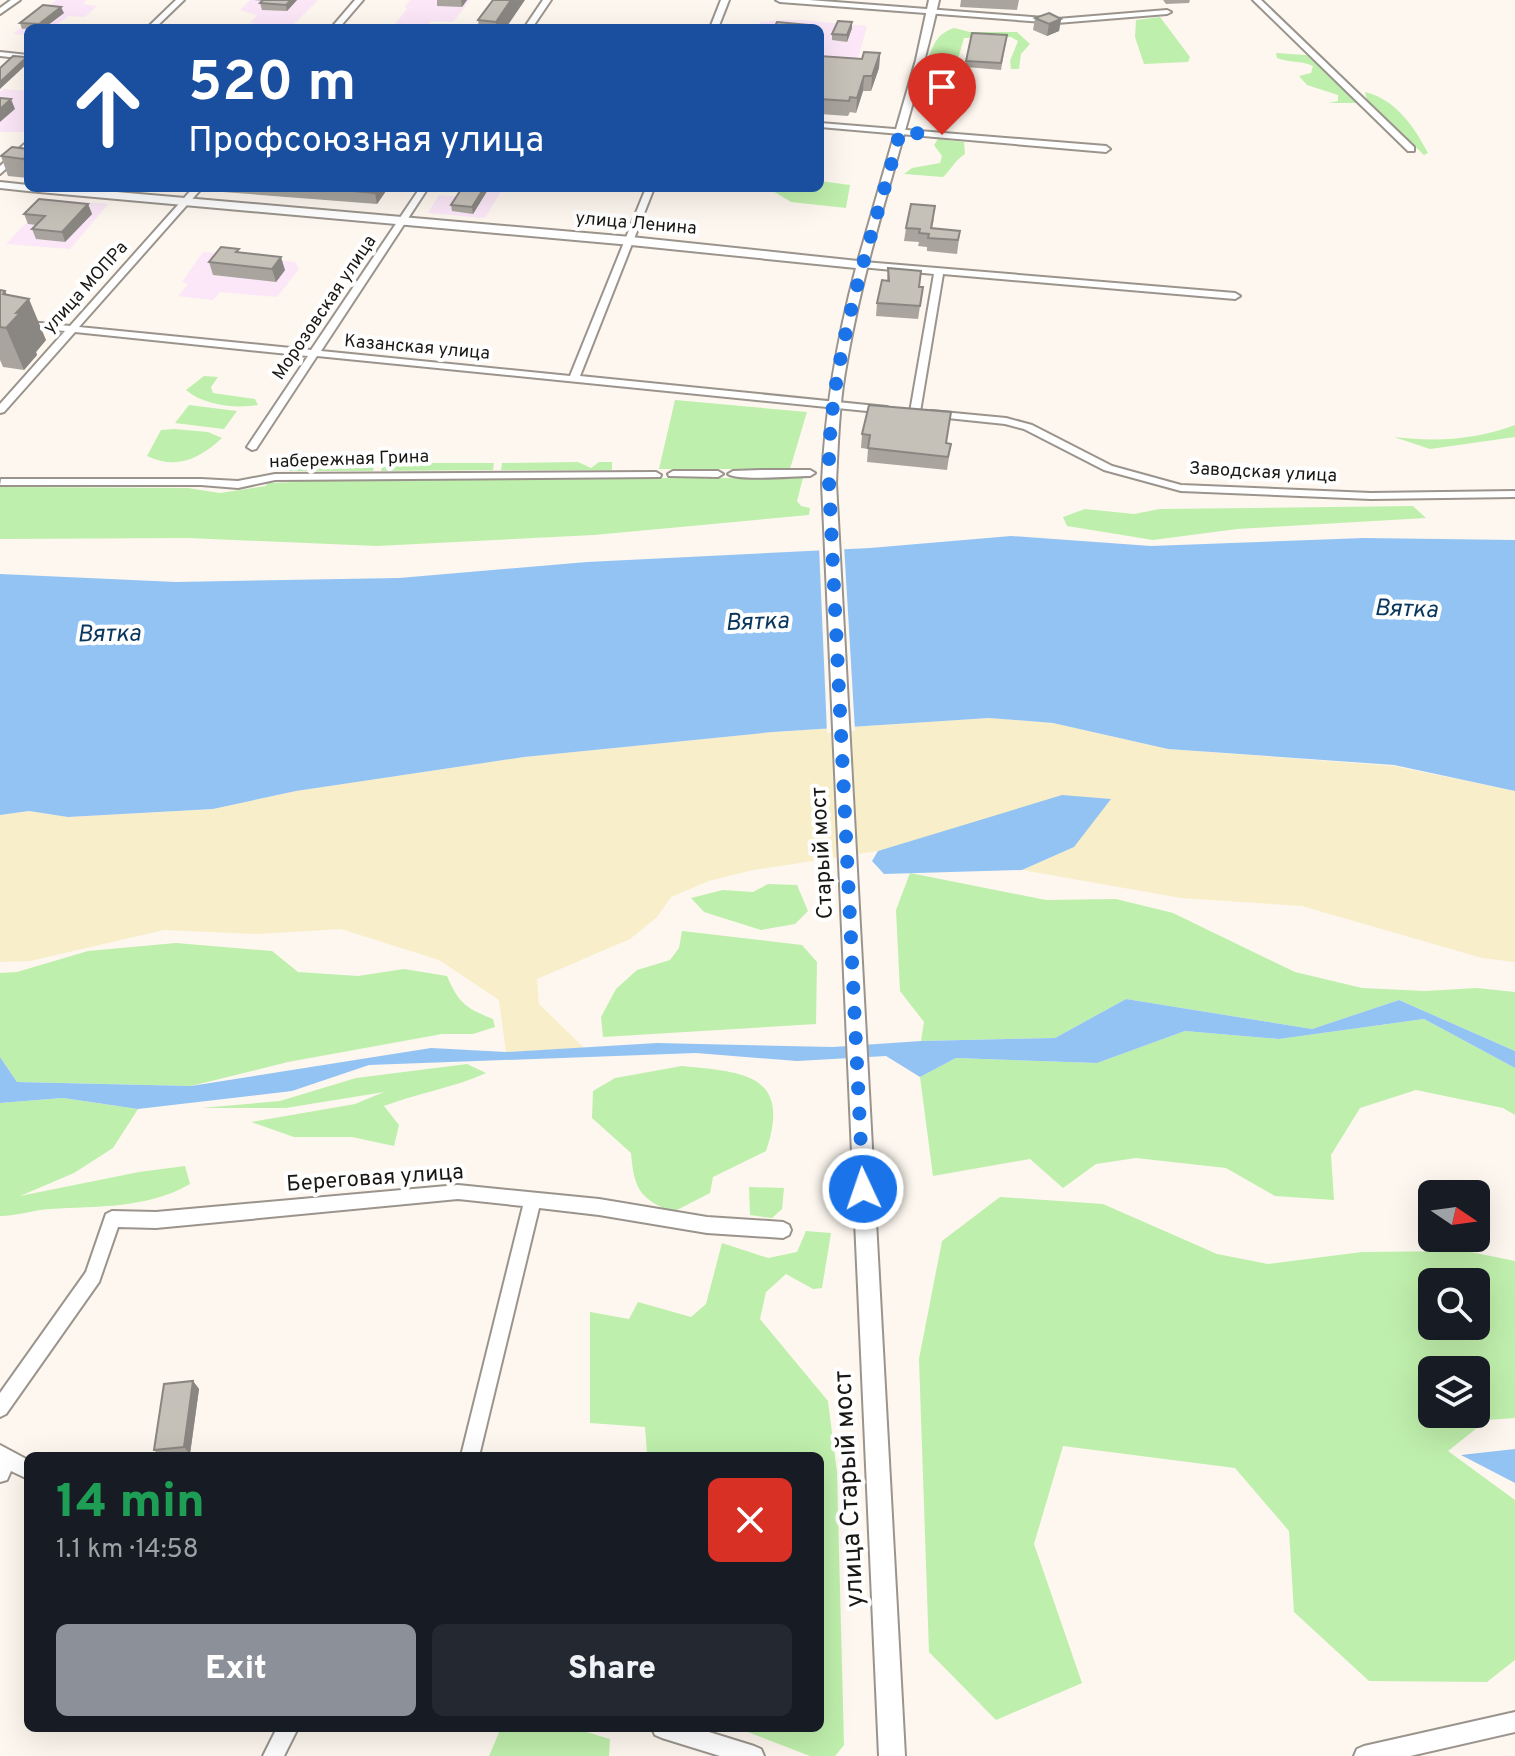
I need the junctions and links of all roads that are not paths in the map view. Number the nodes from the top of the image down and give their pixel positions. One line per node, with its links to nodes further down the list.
1 (16, 0): 9 (street)
2 (180, 0): 11 (street)
3 (359, 0): 12 (street)
4 (547, 0): 13 (street)
5 (725, 0): 14 (street)
6 (780, 0): 8 (street)
7 (1257, 0): 21 (street)
8 (933, 6): 10 (street); 18 (main road, Старый мост)
9 (0, 12)
10 (1167, 12)
11 (155, 24)
12 (338, 24)
13 (531, 24)
14 (716, 24)
15 (0, 54): 16 (street)
16 (24, 57)
17 (824, 125): 18 (street)
18 (900, 132): 20 (street); 32 (main road, Старый мост)
19 (24, 148): 22 (street)
20 (1106, 149)
21 (1411, 149)
22 (0, 171)
23 (0, 185): 24 (main road, улица Ленина)
24 (24, 187)
25 (78, 192): 29 (main road, улица Ленина)
26 (194, 192): 29 (street, улица МОПРа)
27 (422, 192): 30 (street, Морозовская улица)
28 (649, 192): 31 (street)
29 (185, 201): 30 (main road, улица Ленина); 36 (street, улица МОПРа)
30 (403, 222): 31 (main road, улица Ленина); 37 (street, Морозовская улица)
31 (631, 241): 32 (main road, улица Ленина); 38 (street)
32 (864, 265): 33 (street, улица Ленина); 39 (main road, Старый мост)
33 (939, 271): 34 (street, улица Ленина); 41 (street)
34 (1235, 296)
35 (0, 322): 36 (street, Казанская улица)
36 (71, 329): 37 (street, Казанская улица); 40 (street, улица МОПРа)
37 (312, 354): 38 (street, Казанская улица); 42 (street, Морозовская улица)
38 (574, 379): 39 (street, Казанская улица)
39 (831, 405): 41 (street, Заводская улица); 51 (main road, Старый мост)
40 (0, 410)
41 (915, 412): 49 (street, Заводская улица)
42 (252, 447)
43 (810, 473): 46 (street)
44 (673, 474): 45 (street)
45 (718, 474)
46 (733, 474)
47 (656, 475): 48 (street, набережная Грина)
48 (1, 482)
49 (1515, 494)
50 (533, 1200): 52 (street, Береговая улица); 53 (street, Береговая улица); 54 (street)
51 (865, 1220): 62 (main road, улица Старый мост)
52 (783, 1230)
53 (0, 1408)
54 (471, 1452)
55 (3, 1462): 56 (street)
56 (24, 1469)
57 (1515, 1722): 63 (street)
58 (286, 1732): 60 (street)
59 (675, 1732): 61 (street)
60 (273, 1756)
61 (754, 1756)
62 (892, 1756)
63 (1364, 1756)

